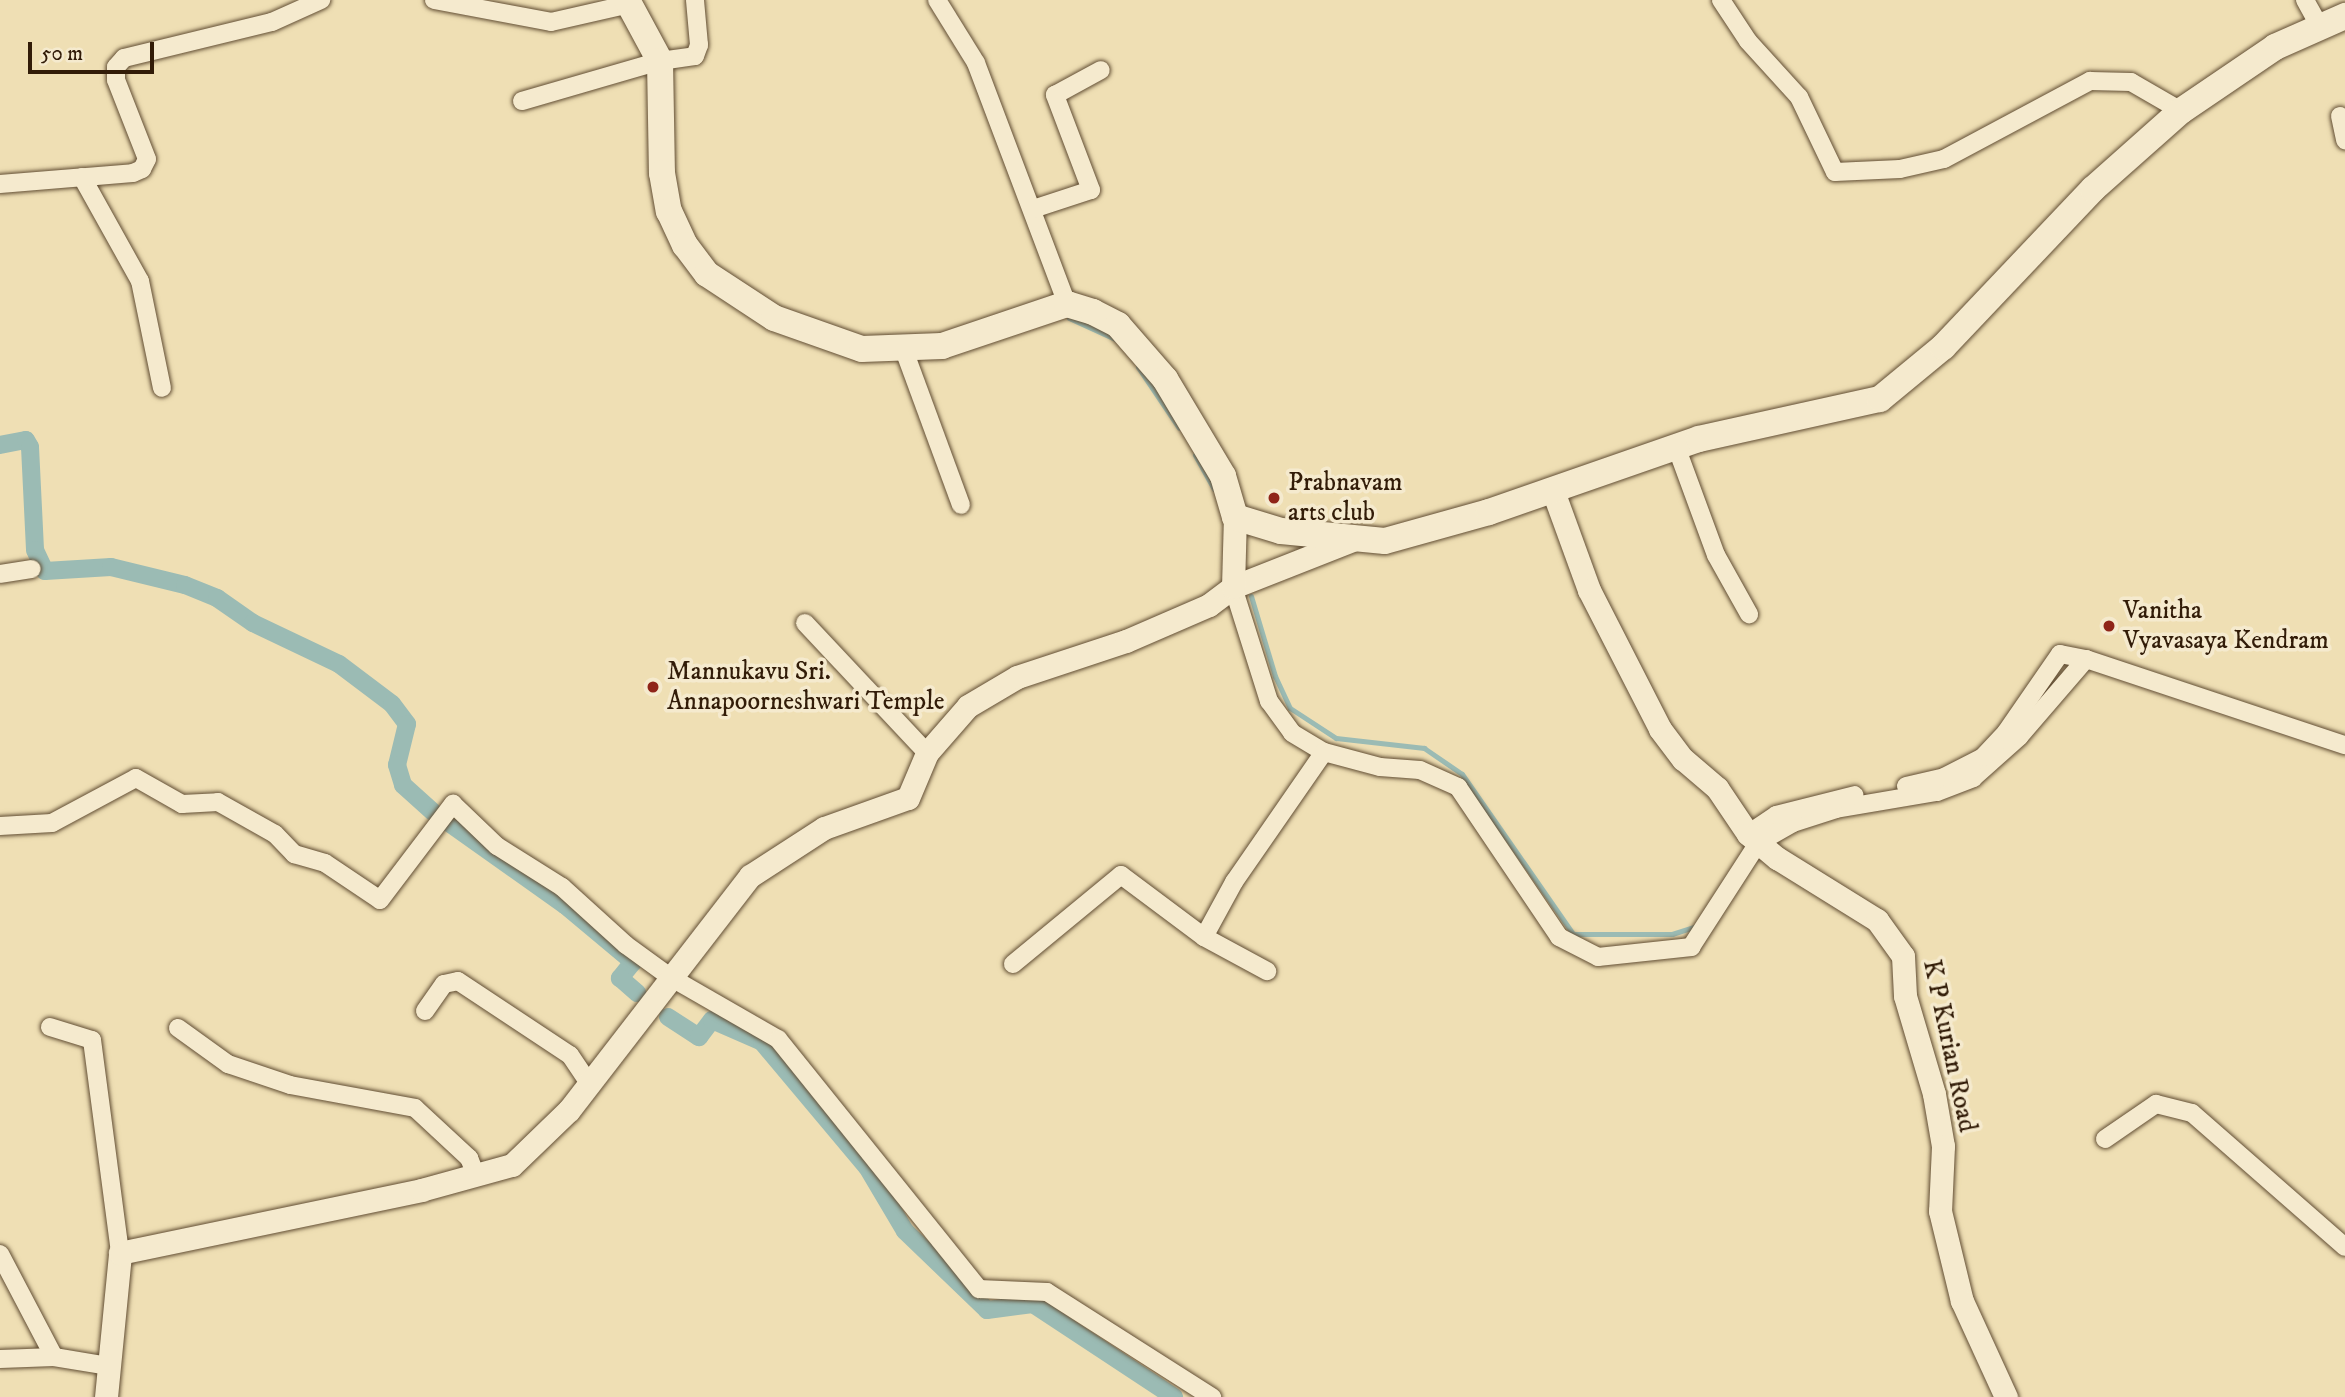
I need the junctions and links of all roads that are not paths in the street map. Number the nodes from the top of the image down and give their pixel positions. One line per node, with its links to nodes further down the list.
1 (321, 0): 16 (street)
2 (435, 0): 7 (street)
3 (695, 0): 10 (street)
4 (937, 0): 18 (street)
5 (1721, 0): 13 (street)
6 (2305, 0): 9 (street)
7 (629, 2): 10 (main road)
8 (2345, 16): 9 (main road)
9 (2320, 27): 13 (main road)
10 (660, 61): 12 (street); 20 (main road)
11 (1101, 70): 18 (street)
12 (522, 101)
13 (2181, 111): 22 (main road)
14 (2340, 116): 15 (street)
15 (2345, 140)
16 (82, 177): 17 (street); 21 (street)
17 (0, 184)
18 (1033, 209): 19 (street)
19 (1067, 304): 20 (main road); 25 (main road)
20 (904, 350): 24 (street)
21 (162, 388)
22 (1677, 449): 23 (main road); 30 (street)
23 (1553, 491): 26 (main road); 36 (street, K P Kurian Road)
24 (961, 505)
25 (1235, 517): 26 (main road); 29 (street)
26 (1355, 539): 29 (street)
27 (32, 569): 28 (street)
28 (0, 574)
29 (1233, 587): 33 (street); 34 (street)
30 (1749, 614)
31 (804, 623): 34 (street)
32 (2345, 745): 36 (street)
33 (1325, 752): 36 (street); 37 (street)
34 (927, 753): 40 (street)
35 (0, 826): 40 (street)
36 (1753, 838): 55 (street, K P Kurian Road)
37 (1204, 937): 38 (street); 39 (street)
38 (1013, 964)
39 (1266, 971)
40 (666, 982): 44 (street); 54 (street)
41 (425, 1011): 44 (street)
42 (50, 1027): 48 (street)
43 (178, 1028): 46 (street)
44 (589, 1083): 46 (street)
45 (2105, 1139): 47 (street)
46 (476, 1175): 48 (street)
47 (2345, 1247)
48 (120, 1252): 52 (street)
49 (0, 1254): 50 (street)
50 (54, 1357): 51 (street); 52 (street)
51 (0, 1359)
52 (109, 1366): 53 (street)
53 (107, 1397)
54 (1212, 1397)
55 (2006, 1397)

